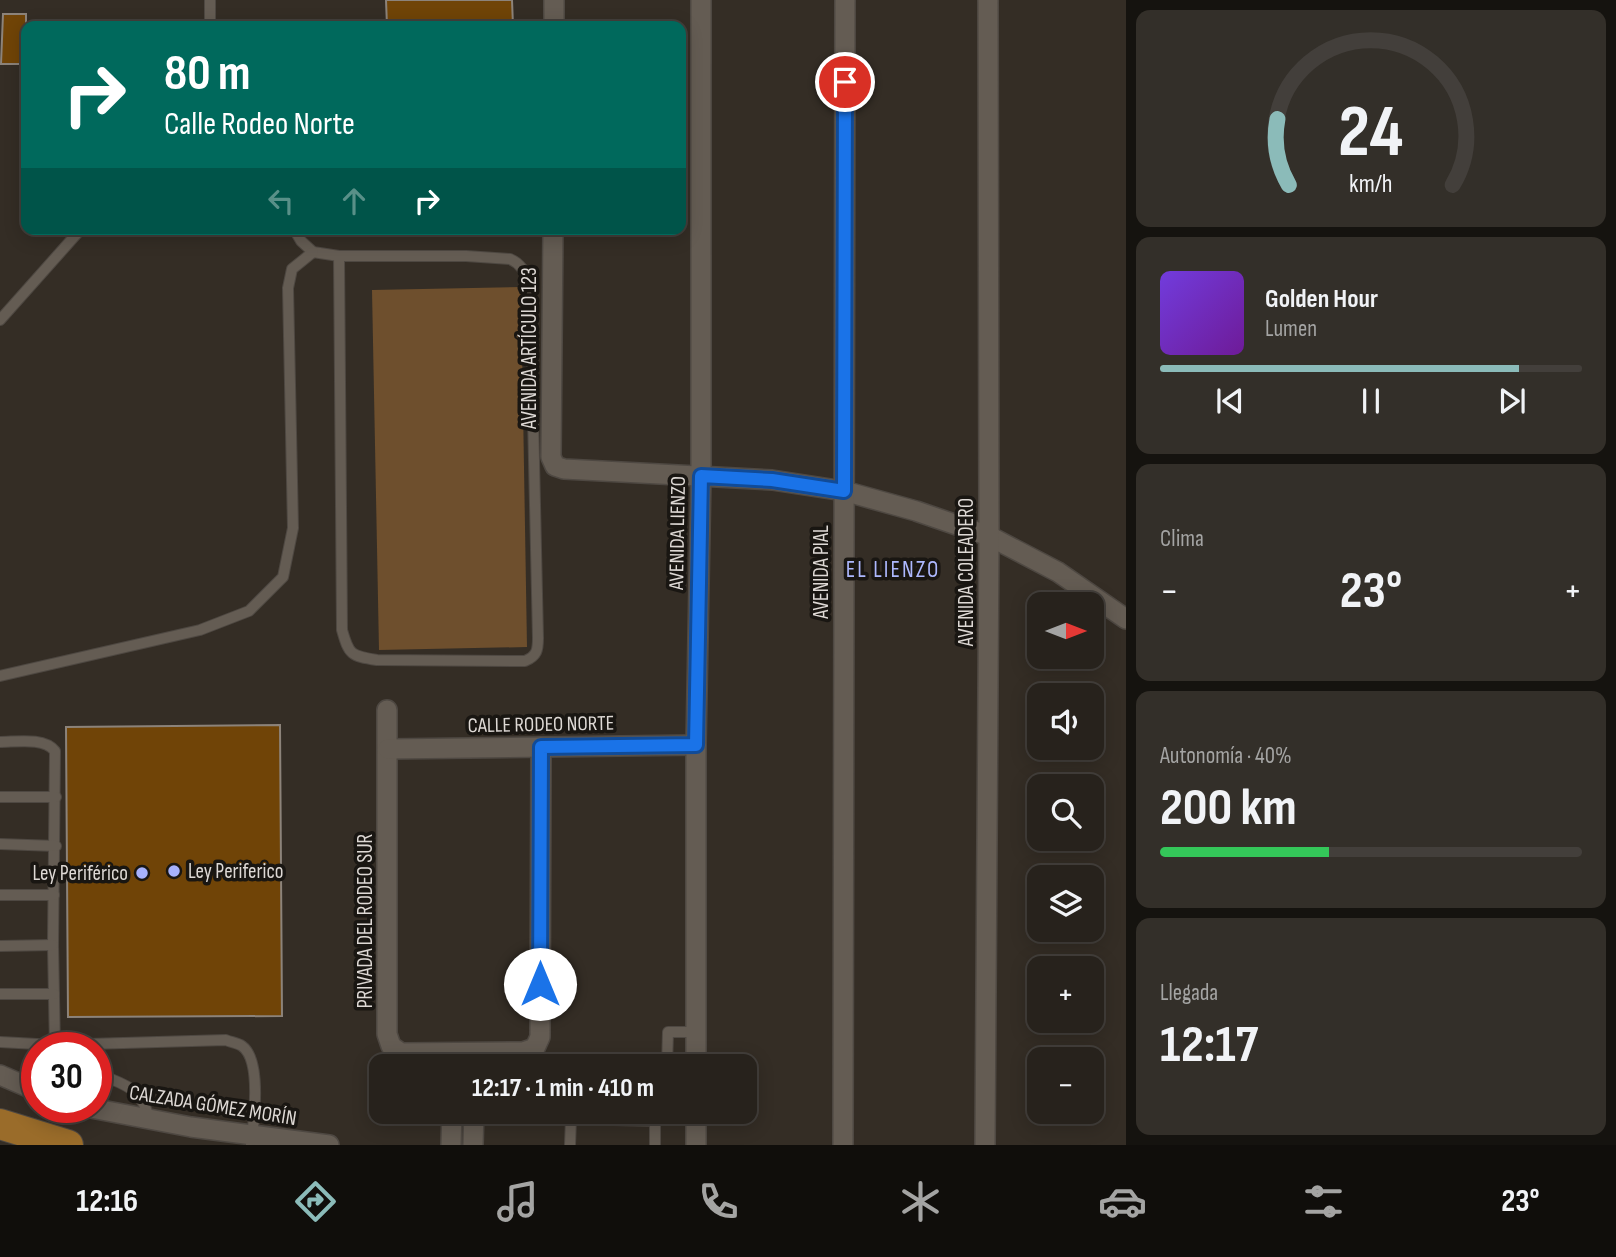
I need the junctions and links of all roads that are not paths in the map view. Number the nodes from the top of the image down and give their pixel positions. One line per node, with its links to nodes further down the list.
1 (210, 0): 6 (lane)
2 (554, 0): 7 (street)
3 (701, 0): 16 (street, AVENIDA LIENZO)
4 (845, 0): 17 (street, AVENIDA PIAL)
5 (988, 0): 18 (street, AVENIDA COLEADERO)
6 (210, 21)
7 (554, 21)
8 (75, 235): 13 (lane)
9 (298, 235): 11 (lane)
10 (553, 235): 15 (street, AVENIDA ARTÍCULO 123)
11 (313, 251): 12 (lane); 20 (lane)
12 (339, 256): 14 (lane); 14 (lane)
13 (0, 320)
14 (536, 455): 15 (lane)
15 (555, 466): 16 (street)
16 (701, 476): 17 (street); 23 (street, AVENIDA LIENZO)
17 (844, 491): 18 (street); 64 (street, AVENIDA PIAL)
18 (989, 536): 19 (street); 65 (street, AVENIDA COLEADERO)
19 (1126, 619)
20 (0, 676)
21 (387, 710): 25 (street, PRIVADA DEL RODEO SUR)
22 (0, 742): 27 (lane)
23 (696, 745): 24 (street, CALLE RODEO NORTE); 37 (street, AVENIDA LIENZO)
24 (541, 747): 25 (street, CALLE RODEO NORTE); 42 (street, PRIVADA DEL RODEO SUR)
25 (388, 749): 41 (street, PRIVADA DEL RODEO SUR)
26 (0, 797): 27 (lane)
27 (56, 797): 29 (lane)
28 (0, 844): 29 (lane)
29 (56, 846): 31 (lane)
30 (0, 895): 31 (lane)
31 (54, 895): 32 (lane)
32 (53, 945): 33 (lane); 35 (lane)
33 (0, 946)
34 (0, 994): 35 (lane)
35 (54, 994): 36 (lane)
36 (55, 1032)
37 (696, 1032): 43 (lane); 44 (street, AVENIDA LIENZO)
38 (0, 1042): 39 (lane)
39 (21, 1044)
40 (112, 1045): 56 (lane)
41 (408, 1054)
42 (511, 1054)
43 (667, 1054)
44 (696, 1054)
45 (0, 1075): 47 (street)
46 (112, 1081): 49 (lane)
47 (21, 1084)
48 (112, 1112): 49 (street, CALZADA GÓMEZ MORÍN)
49 (149, 1120): 56 (street, CALZADA GÓMEZ MORÍN)
50 (0, 1124): 57 (main road)
51 (452, 1124): 59 (street)
52 (474, 1124): 60 (street)
53 (571, 1124): 61 (lane)
54 (655, 1124): 62 (lane)
55 (696, 1124): 63 (street)
56 (252, 1140): 58 (street, CALZADA GÓMEZ MORÍN)
57 (68, 1145)
58 (329, 1145)
59 (451, 1145)
60 (473, 1145)
61 (570, 1145)
62 (655, 1145)
63 (696, 1145)
64 (843, 1145)
65 (985, 1145)

